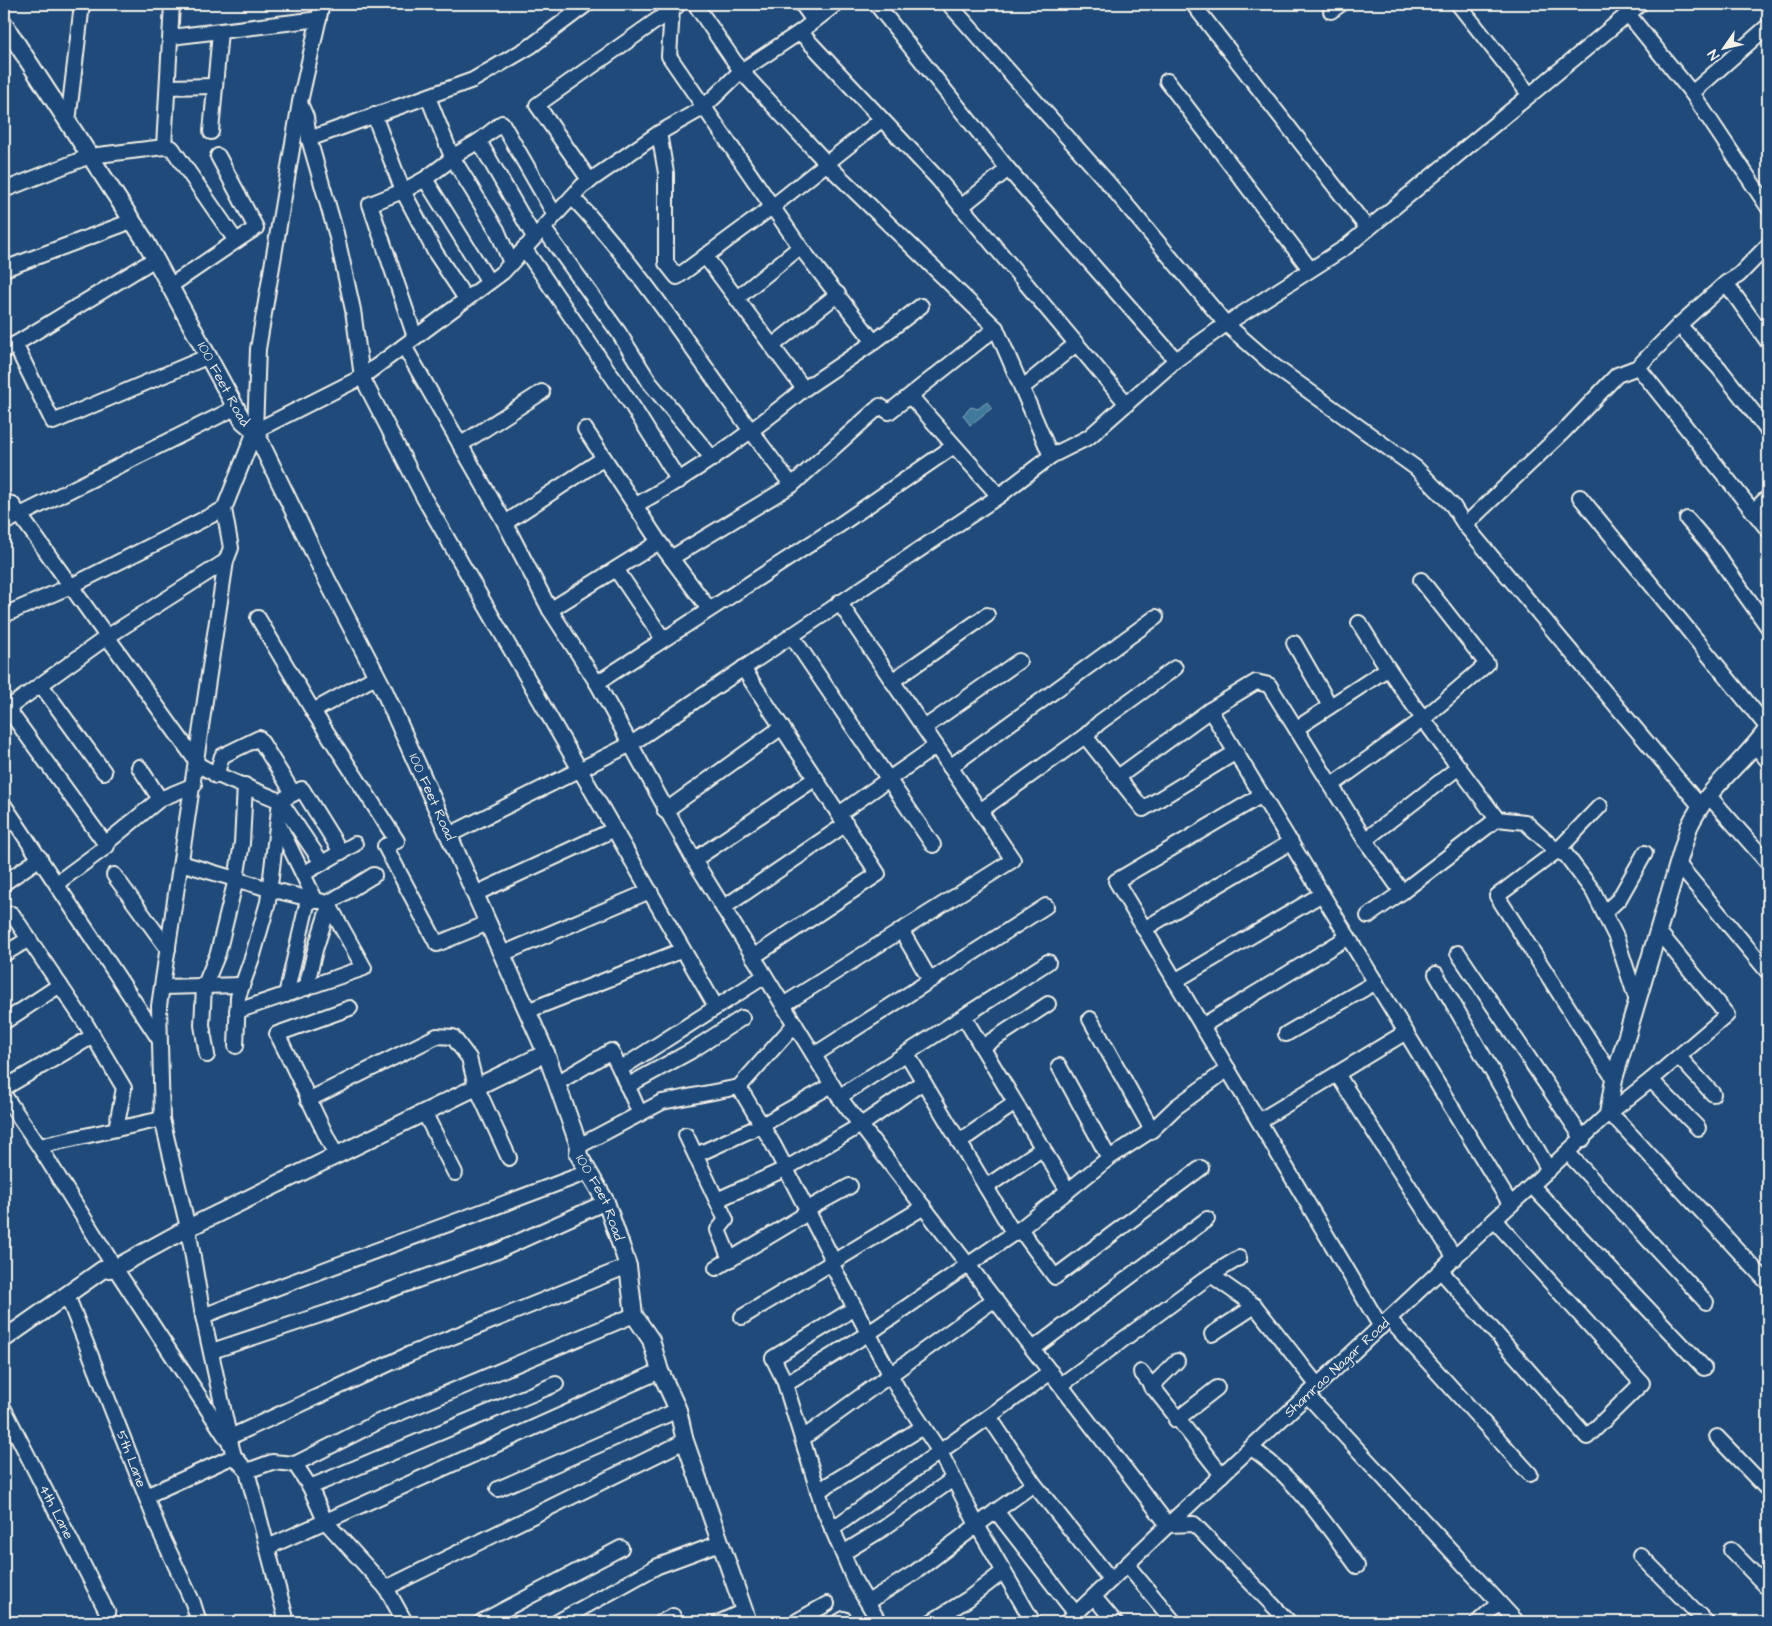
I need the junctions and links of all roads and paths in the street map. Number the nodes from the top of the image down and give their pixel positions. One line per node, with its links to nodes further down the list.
1 (82, 4): 33 (street)
2 (172, 4): 21 (street)
3 (322, 4): 15 (street)
4 (587, 4): 28 (street)
5 (695, 4): 22 (street)
6 (802, 4): 16 (street)
7 (836, 4): 16 (street)
8 (876, 4): 43 (street)
9 (949, 4): 72 (street)
10 (1193, 4): 54 (street)
11 (1458, 4): 27 (street)
12 (1640, 4): 14 (street)
13 (676, 6): 30 (street); 45 (street)
14 (1628, 14): 26 (street); 27 (street)
15 (319, 19): 19 (street); 29 (street)
16 (814, 21): 20 (street)
17 (4, 26): 33 (main road, 100 Feet Road)
18 (1768, 26): 26 (street)
19 (220, 31): 21 (street); 24 (street)
20 (800, 32): 22 (street); 32 (street)
21 (171, 38): 25 (street)
22 (741, 71): 30 (street); 42 (street)
23 (1167, 81): 64 (street)
24 (214, 86): 25 (street); 34 (street)
25 (168, 87): 38 (street)
26 (1692, 93): 51 (street)
27 (1528, 94): 54 (street)
28 (428, 97): 31 (street); 41 (street)
29 (300, 102): 36 (street); 92 (street)
30 (703, 108): 35 (street); 49 (street)
31 (374, 115): 36 (street); 47 (street)
32 (881, 120): 42 (street); 50 (street)
33 (68, 122): 39 (main road, 100 Feet Road)
34 (210, 132)
35 (659, 133): 45 (street); 60 (street)
36 (309, 139): 84 (street)
37 (479, 141): 41 (street); 52 (street); 55 (street)
38 (164, 147): 39 (street); 56 (street)
39 (90, 156): 46 (street); 53 (main road, 100 Feet Road)
40 (218, 156): 56 (street)
41 (453, 157): 44 (street); 62 (street)
42 (826, 163): 49 (street); 74 (street)
43 (1008, 169): 50 (street); 82 (street)
44 (425, 179): 47 (street); 65 (street)
45 (590, 181): 48 (street)
46 (4, 190)
47 (403, 191): 70 (street); 75 (street)
48 (572, 197): 52 (street); 94 (street)
49 (772, 206): 58 (street); 60 (street)
50 (961, 207): 78 (street)
51 (1768, 207)
52 (555, 215): 55 (street)
53 (132, 221): 61 (main road, 100 Feet Road); 63 (street)
54 (1368, 229): 64 (street)
55 (539, 233): 59 (street); 99 (street)
56 (236, 241): 67 (street)
57 (1768, 245): 66 (street)
58 (800, 247): 68 (street); 69 (street)
59 (524, 248): 62 (street); 100 (street)
60 (705, 256): 69 (street)
61 (155, 259): 67 (main road, 100 Feet Road); 80 (street)
62 (511, 263): 65 (street)
63 (4, 269)
64 (1310, 269): 72 (street)
65 (489, 282): 70 (street)
66 (1726, 283): 73 (street); 77 (street)
67 (170, 286): 81 (main road, 100 Feet Road)
68 (838, 294): 76 (street); 79 (street)
69 (737, 298): 79 (street)
70 (466, 299): 75 (street)
71 (921, 306): 76 (street)
72 (1226, 324): 82 (street); 113 (street)
73 (1679, 325): 83 (street); 93 (street)
74 (996, 328): 85 (street); 88 (street)
75 (409, 342): 84 (street); 95 (street)
76 (874, 342): 86 (street)
77 (1768, 342)
78 (1076, 344): 85 (street); 89 (street)
79 (772, 346): 86 (street)
80 (9, 347): 81 (street)
81 (209, 356): 90 (main road, 100 Feet Road)
82 (1176, 360): 89 (street)
83 (1638, 368): 108 (street); 113 (street)
84 (362, 377): 92 (street); 162 (street)
85 (1022, 388): 97 (street)
86 (804, 389): 94 (street)
87 (542, 392): 95 (street)
88 (911, 397): 96 (street); 101 (street)
89 (1127, 404): 97 (street)
90 (237, 407): 92 (main road, 100 Feet Road); 109 (street)
91 (585, 428): 98 (street)
92 (255, 431): 107 (street); 138 (main road, 100 Feet Road)
93 (1768, 431)
94 (750, 433): 99 (street); 101 (street)
95 (460, 444): 112 (street)
96 (954, 446): 102 (street); 122 (street)
97 (1051, 456): 102 (street)
98 (604, 458): 106 (street); 112 (street)
99 (713, 459): 100 (street)
100 (679, 481): 106 (street)
101 (792, 485): 116 (street)
102 (999, 496): 121 (street)
103 (1580, 497): 150 (street)
104 (1768, 497): 108 (street)
105 (4, 502): 109 (street)
106 (636, 505): 115 (street)
107 (224, 509): 117 (street); 120 (street)
108 (1754, 511): 114 (street)
109 (20, 516): 111 (street); 120 (street)
110 (1687, 519): 129 (street)
111 (4, 522)
112 (505, 524): 123 (street)
113 (1465, 525): 175 (street)
114 (1768, 530)
115 (659, 542): 116 (street); 118 (street)
116 (671, 558): 122 (street)
117 (226, 561): 131 (street); 158 (street)
118 (616, 569): 123 (street); 132 (street)
119 (1420, 580): 146 (street)
120 (71, 586): 124 (street); 131 (street)
121 (839, 602): 130 (street); 139 (street)
122 (709, 609): 132 (street)
123 (550, 610): 140 (street)
124 (4, 615)
125 (987, 615): 139 (street)
126 (1156, 617): 160 (street)
127 (258, 618): 145 (street)
128 (1359, 623): 137 (street)
129 (1768, 627)
130 (791, 635): 135 (street); 167 (street)
131 (107, 637): 141 (street); 158 (street)
132 (663, 639): 140 (street)
133 (1294, 643): 142 (street)
134 (1020, 662): 148 (street)
135 (743, 668): 147 (street); 152 (street)
136 (1175, 668): 151 (street)
137 (1386, 669): 142 (street); 146 (street)
138 (377, 676): 145 (street); 184 (main road, 100 Feet Road)
139 (892, 681): 148 (street)
140 (597, 683): 152 (street)
141 (42, 685): 143 (street); 163 (street)
142 (1330, 706): 149 (street)
143 (5, 710): 187 (street)
144 (1210, 710): 149 (street); 155 (street); 165 (street)
145 (313, 711): 216 (street)
146 (1422, 720): 161 (street); 168 (street)
147 (782, 727): 166 (street); 178 (street)
148 (924, 728): 153 (street)
149 (1297, 728): 168 (street)
150 (1768, 728): 154 (main road)
151 (1085, 736): 165 (street); 179 (street)
152 (631, 744): 162 (street); 178 (street)
153 (936, 746): 160 (street); 167 (street)
154 (1756, 747): 157 (street); 175 (main road)
155 (1236, 752): 165 (street); 172 (street)
156 (222, 756): 158 (street); 164 (street); 171 (street)
157 (1768, 761)
158 (197, 763): 164 (street); 169 (street)
159 (139, 767): 173 (street)
160 (950, 767): 179 (street)
161 (1459, 767): 181 (street); 185 (street)
162 (579, 771): 183 (street); 184 (street)
163 (104, 772)
164 (216, 776): 170 (street)
165 (1118, 777)
166 (816, 778): 180 (street); 194 (street)
167 (889, 780): 180 (street); 189 (street)
168 (1332, 784): 185 (street)
169 (194, 785): 173 (street); 195 (street)
170 (246, 785): 174 (street); 202 (street)
171 (293, 793): 174 (street); 191 (street)
172 (1262, 795): 186 (street); 217 (street)
173 (160, 799): 187 (street)
174 (280, 801): 182 (street); 196 (street)
175 (1704, 801): 197 (main road); 198 (street)
176 (4, 805): 193 (street)
177 (1600, 806): 190 (street)
178 (665, 810): 194 (street)
179 (980, 811): 218 (street)
180 (843, 819): 212 (street); 227 (street)
181 (1498, 819): 190 (street); 207 (street)
182 (279, 824): 199 (street); 205 (street)
183 (613, 830): 206 (street); 208 (street)
184 (449, 836): 208 (main road, 100 Feet Road)
185 (1365, 840): 207 (street)
186 (1290, 842): 209 (street); 217 (street)
187 (105, 844): 204 (street)
188 (355, 844): 191 (street)
189 (933, 845)
190 (1557, 851): 213 (street); 269 (street)
191 (341, 852): 196 (street)
192 (1645, 854): 213 (street)
193 (40, 858): 203 (street); 204 (street)
194 (694, 860): 212 (street)
195 (181, 863): 202 (street); 222 (street)
196 (322, 863): 199 (street)
197 (1678, 864): 219 (main road); 229 (street)
198 (1768, 864)
199 (302, 874): 210 (street)
200 (114, 875): 222 (street)
201 (374, 875): 210 (street)
202 (236, 880): 205 (street); 238 (street)
203 (4, 883)
204 (57, 883): 257 (street)
205 (269, 889): 210 (street); 236 (street)
206 (650, 891): 223 (street); 226 (street)
207 (1402, 892): 215 (street)
208 (475, 894): 216 (main road, 100 Feet Road)
209 (1322, 894): 220 (street); 233 (street)
210 (321, 902): 239 (street); 239 (street); 240 (street)
211 (1046, 906): 232 (street)
212 (723, 908): 227 (street)
213 (1604, 913): 241 (street)
214 (12, 914): 221 (street)
215 (1368, 916)
216 (488, 923): 226 (main road, 100 Feet Road)
217 (1144, 929): 233 (street)
218 (901, 930): 232 (street); 243 (street)
219 (1658, 931): 241 (main road); 264 (street, Shamrao Nagar Road)
220 (1348, 937): 234 (street); 253 (street)
221 (29, 939): 225 (street); 235 (street)
222 (168, 949): 237 (street)
223 (683, 950): 244 (street); 247 (street)
224 (1458, 953): 293 (street)
225 (4, 954)
226 (502, 954): 247 (main road, 100 Feet Road)
227 (753, 957): 231 (street)
228 (1048, 962): 248 (street)
229 (1768, 972)
230 (1436, 974): 305 (street)
231 (765, 976): 243 (street); 244 (street)
232 (930, 980): 263 (street)
233 (1175, 981): 253 (street)
234 (1376, 982): 254 (street); 255 (street)
235 (60, 985): 251 (street); 256 (street)
236 (242, 985): 238 (street); 246 (street)
237 (162, 987): 238 (street); 257 (street)
238 (204, 987): 262 (street)
239 (306, 988): 240 (street)
240 (286, 995): 246 (street)
241 (1637, 1002): 269 (main road)
242 (1048, 1004): 259 (street)
243 (783, 1005): 252 (street)
244 (716, 1007): 266 (street)
245 (350, 1008): 280 (street)
246 (237, 1011): 258 (street)
247 (527, 1011): 260 (main road, 100 Feet Road)
248 (964, 1017): 259 (street); 261 (street)
249 (742, 1018): 274 (street)
250 (1090, 1020): 291 (street)
251 (4, 1022)
252 (795, 1024): 263 (street); 275 (street)
253 (1202, 1026): 267 (street)
254 (1406, 1032): 268 (street); 314 (street)
255 (1286, 1034)
256 (93, 1036): 276 (street); 290 (street)
257 (159, 1039): 285 (street)
258 (236, 1046)
259 (982, 1047): 281 (street)
260 (546, 1053): 272 (main road, 100 Feet Road); 273 (main road)
261 (906, 1054): 271 (street); 277 (street)
262 (207, 1055)
263 (814, 1055): 277 (street)
264 (1679, 1057): 270 (street, Shamrao Nagar Road); 278 (street)
265 (1059, 1066): 302 (street)
266 (620, 1069): 272 (street); 274 (street)
267 (1228, 1070): 286 (street); 291 (street)
268 (1337, 1074): 286 (street); 322 (street)
269 (1614, 1079): 284 (main road)
270 (1652, 1080): 284 (street, Shamrao Nagar Road); 289 (street)
271 (923, 1082): 288 (street); 294 (street)
272 (557, 1083): 296 (main road, 100 Feet Road)
273 (476, 1086): 280 (street); 282 (main road); 301 (street)
274 (628, 1086): 283 (street)
275 (739, 1087): 283 (street); 287 (street)
276 (4, 1088)
277 (836, 1091): 287 (street); 288 (street)
278 (1713, 1094)
279 (4, 1095): 295 (street)
280 (308, 1100): 299 (street)
281 (1015, 1102): 294 (street); 297 (street)
282 (424, 1112): 299 (main road); 307 (street)
283 (640, 1114): 296 (street)
284 (1608, 1114): 293 (street, Shamrao Nagar Road); 331 (street)
285 (162, 1119): 290 (street); 319 (street)
286 (1259, 1121): 340 (street)
287 (762, 1125): 300 (street); 303 (street)
288 (860, 1125): 303 (street); 315 (street)
289 (1698, 1128)
290 (116, 1130): 295 (street)
291 (1152, 1130): 302 (street)
292 (686, 1134): 300 (street)
293 (1583, 1139): 298 (street, Shamrao Nagar Road)
294 (959, 1142): 310 (street)
295 (39, 1146): 327 (street)
296 (579, 1146): 306 (main road, 100 Feet Road)
297 (1043, 1148): 310 (street); 311 (street)
298 (1568, 1153): 305 (street, Shamrao Nagar Road); 334 (street)
299 (336, 1155): 319 (main road)
300 (696, 1155): 312 (street)
301 (509, 1158)
302 (1109, 1158): 311 (street)
303 (785, 1168): 312 (street); 316 (street)
304 (1201, 1168): 320 (street)
305 (1549, 1170): 309 (street, Shamrao Nagar Road)
306 (588, 1172): 313 (main road, 100 Feet Road); 338 (street)
307 (455, 1173)
308 (850, 1186): 316 (street)
309 (1532, 1186): 314 (street, Shamrao Nagar Road); 347 (street)
310 (986, 1188): 320 (street)
311 (1068, 1191): 320 (street)
312 (717, 1200): 323 (street)
313 (606, 1202): 326 (main road, 100 Feet Road); 345 (street)
314 (1511, 1206): 318 (street, Shamrao Nagar Road)
315 (924, 1207): 324 (street); 325 (street)
316 (806, 1210): 323 (street); 324 (street)
317 (1207, 1219): 344 (street)
318 (1495, 1221): 322 (street, Shamrao Nagar Road); 329 (street)
319 (188, 1228): 327 (main road); 338 (street)
320 (1017, 1231): 325 (street)
321 (1239, 1258): 330 (street)
322 (1455, 1258): 329 (street, Shamrao Nagar Road)
323 (730, 1259): 328 (street)
324 (831, 1263): 336 (street); 339 (street)
325 (968, 1265): 333 (street); 341 (street)
326 (628, 1266): 337 (main road, 100 Feet Road); 366 (street)
327 (115, 1268): 332 (main road); 366 (street)
328 (716, 1268)
329 (1440, 1271): 340 (street, Shamrao Nagar Road)
330 (1211, 1275): 335 (street); 354 (street)
331 (1768, 1283)
332 (67, 1295): 343 (main road); 379 (street, 5th Lane)
333 (995, 1299): 344 (street); 351 (street)
334 (1706, 1302)
335 (1255, 1306): 342 (street); 357 (street)
336 (855, 1308): 341 (street); 352 (street)
337 (634, 1315): 348 (main road, 100 Feet Road); 369 (street)
338 (203, 1316): 345 (street)
339 (742, 1317)
340 (1385, 1323): 357 (street, Shamrao Nagar Road); 371 (street)
341 (869, 1333): 351 (street); 352 (street)
342 (1212, 1334)
343 (4, 1338)
344 (1033, 1349): 349 (street)
345 (212, 1351): 366 (street)
346 (1177, 1361): 355 (street)
347 (1704, 1368)
348 (660, 1371): 359 (main road, 100 Feet Road); 381 (street)
349 (1051, 1372): 354 (street); 360 (street)
350 (1141, 1372): 355 (street)
351 (891, 1375): 362 (street); 364 (street)
352 (784, 1380): 364 (street)
353 (556, 1384): 375 (street)
354 (1061, 1386): 382 (street)
355 (1151, 1387): 361 (street)
356 (1217, 1388): 361 (street)
357 (1313, 1391): 367 (street, Shamrao Nagar Road); 399 (street)
358 (4, 1409): 402 (street, 4th Lane)
359 (678, 1410): 365 (main road, 100 Feet Road); 376 (street)
360 (990, 1418): 368 (street); 374 (street)
361 (1176, 1420): 372 (street)
362 (923, 1427): 368 (street); 378 (street)
363 (1717, 1437): 377 (street)
364 (803, 1438): 378 (street)
365 (685, 1441): 385 (main road, 100 Feet Road); 395 (street)
366 (231, 1446): 370 (street); 379 (street)
367 (1251, 1448): 372 (street, Shamrao Nagar Road); 392 (street)
368 (940, 1452): 373 (street); 384 (street)
369 (295, 1464): 370 (street); 375 (street)
370 (247, 1471): 386 (street)
371 (1530, 1474)
372 (1222, 1475): 382 (street, Shamrao Nagar Road)
373 (953, 1479): 383 (street); 389 (street)
374 (1034, 1484): 380 (street); 394 (street)
375 (310, 1487): 381 (street)
376 (498, 1489)
377 (1768, 1490)
378 (818, 1491): 384 (street)
379 (146, 1496): 404 (street, 5th Lane)
380 (996, 1511): 383 (street); 403 (street)
381 (326, 1521): 386 (street); 395 (street)
382 (1168, 1525): 391 (street, Shamrao Nagar Road); 416 (street)
383 (978, 1527): 393 (street); 398 (street)
384 (832, 1529): 389 (street)
385 (720, 1543): 401 (main road, 100 Feet Road); 408 (street)
386 (268, 1547): 405 (street)
387 (622, 1548): 407 (street)
388 (1731, 1550): 396 (street)
389 (843, 1553): 398 (street)
390 (1640, 1555): 419 (street)
391 (1127, 1565): 394 (street, Shamrao Nagar Road); 415 (street)
392 (1357, 1566)
393 (1004, 1571): 412 (street); 413 (street)
394 (1112, 1580): 397 (street, Shamrao Nagar Road)
395 (386, 1588): 406 (street)
396 (1768, 1588)
397 (1094, 1596): 403 (street, Shamrao Nagar Road); 414 (street)
398 (868, 1602): 411 (street)
399 (1499, 1603): 417 (street); 418 (street)
400 (827, 1604): 410 (street)
401 (746, 1617): 409 (street)
402 (108, 1618)
403 (1072, 1618)
404 (199, 1622)
405 (288, 1622)
406 (405, 1622)
407 (481, 1622)
408 (557, 1622)
409 (720, 1622)
410 (795, 1622)
411 (879, 1622)
412 (932, 1622)
413 (1033, 1622)
414 (1115, 1622)
415 (1174, 1622)
416 (1289, 1622)
417 (1478, 1622)
418 (1517, 1622)
419 (1706, 1622)

